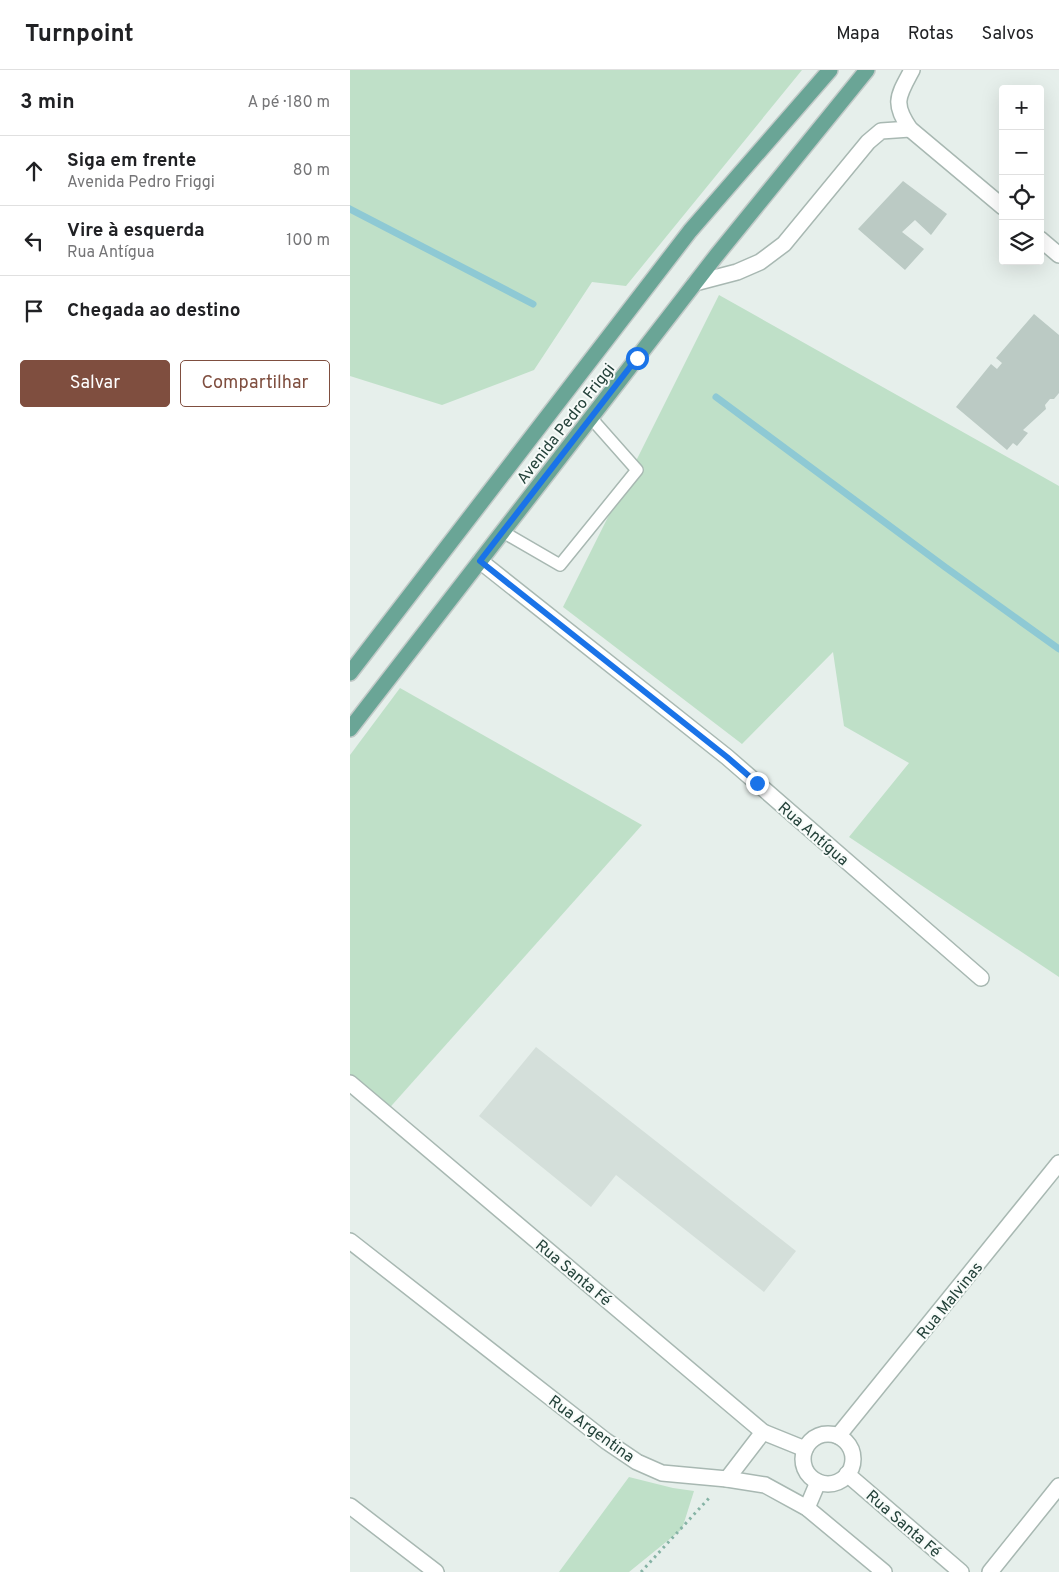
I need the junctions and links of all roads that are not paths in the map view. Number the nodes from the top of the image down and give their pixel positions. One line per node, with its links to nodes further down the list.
1 (830, 70): 12 (main road, Avenida Pedro Friggi)
2 (867, 70): 8 (main road, Avenida Pedro Friggi)
3 (912, 70): 4 (street)
4 (910, 129): 5 (street); 8 (street)
5 (999, 205)
6 (1044, 243): 7 (street)
7 (1059, 256)
8 (694, 283): 9 (main road, Avenida Pedro Friggi)
9 (590, 418): 10 (main road, Avenida Pedro Friggi); 10 (lane)
10 (503, 532): 11 (main road, Avenida Pedro Friggi)
11 (480, 561): 13 (main road, Avenida Pedro Friggi); 14 (street, Rua Antígua)
12 (350, 673)
13 (350, 729)
14 (981, 978)
15 (350, 1083): 18 (street, Rua Santa Fé)
16 (1059, 1163): 19 (street, Rua Malvinas)
17 (350, 1241): 22 (street, Rua Argentina)
18 (763, 1432): 20 (street, Rua Santa Fé); 22 (street)
19 (838, 1436): 20 (street); 21 (street)
20 (805, 1449): 23 (street)
21 (847, 1474): 23 (street); 29 (street, Rua Santa Fé)
22 (727, 1479): 26 (street, Rua Argentina)
23 (818, 1482): 26 (street)
24 (1059, 1486): 30 (street)
25 (350, 1506): 27 (street)
26 (807, 1508): 28 (street, Rua Argentina)
27 (436, 1572)
28 (884, 1572)
29 (961, 1572)
30 (990, 1572)

